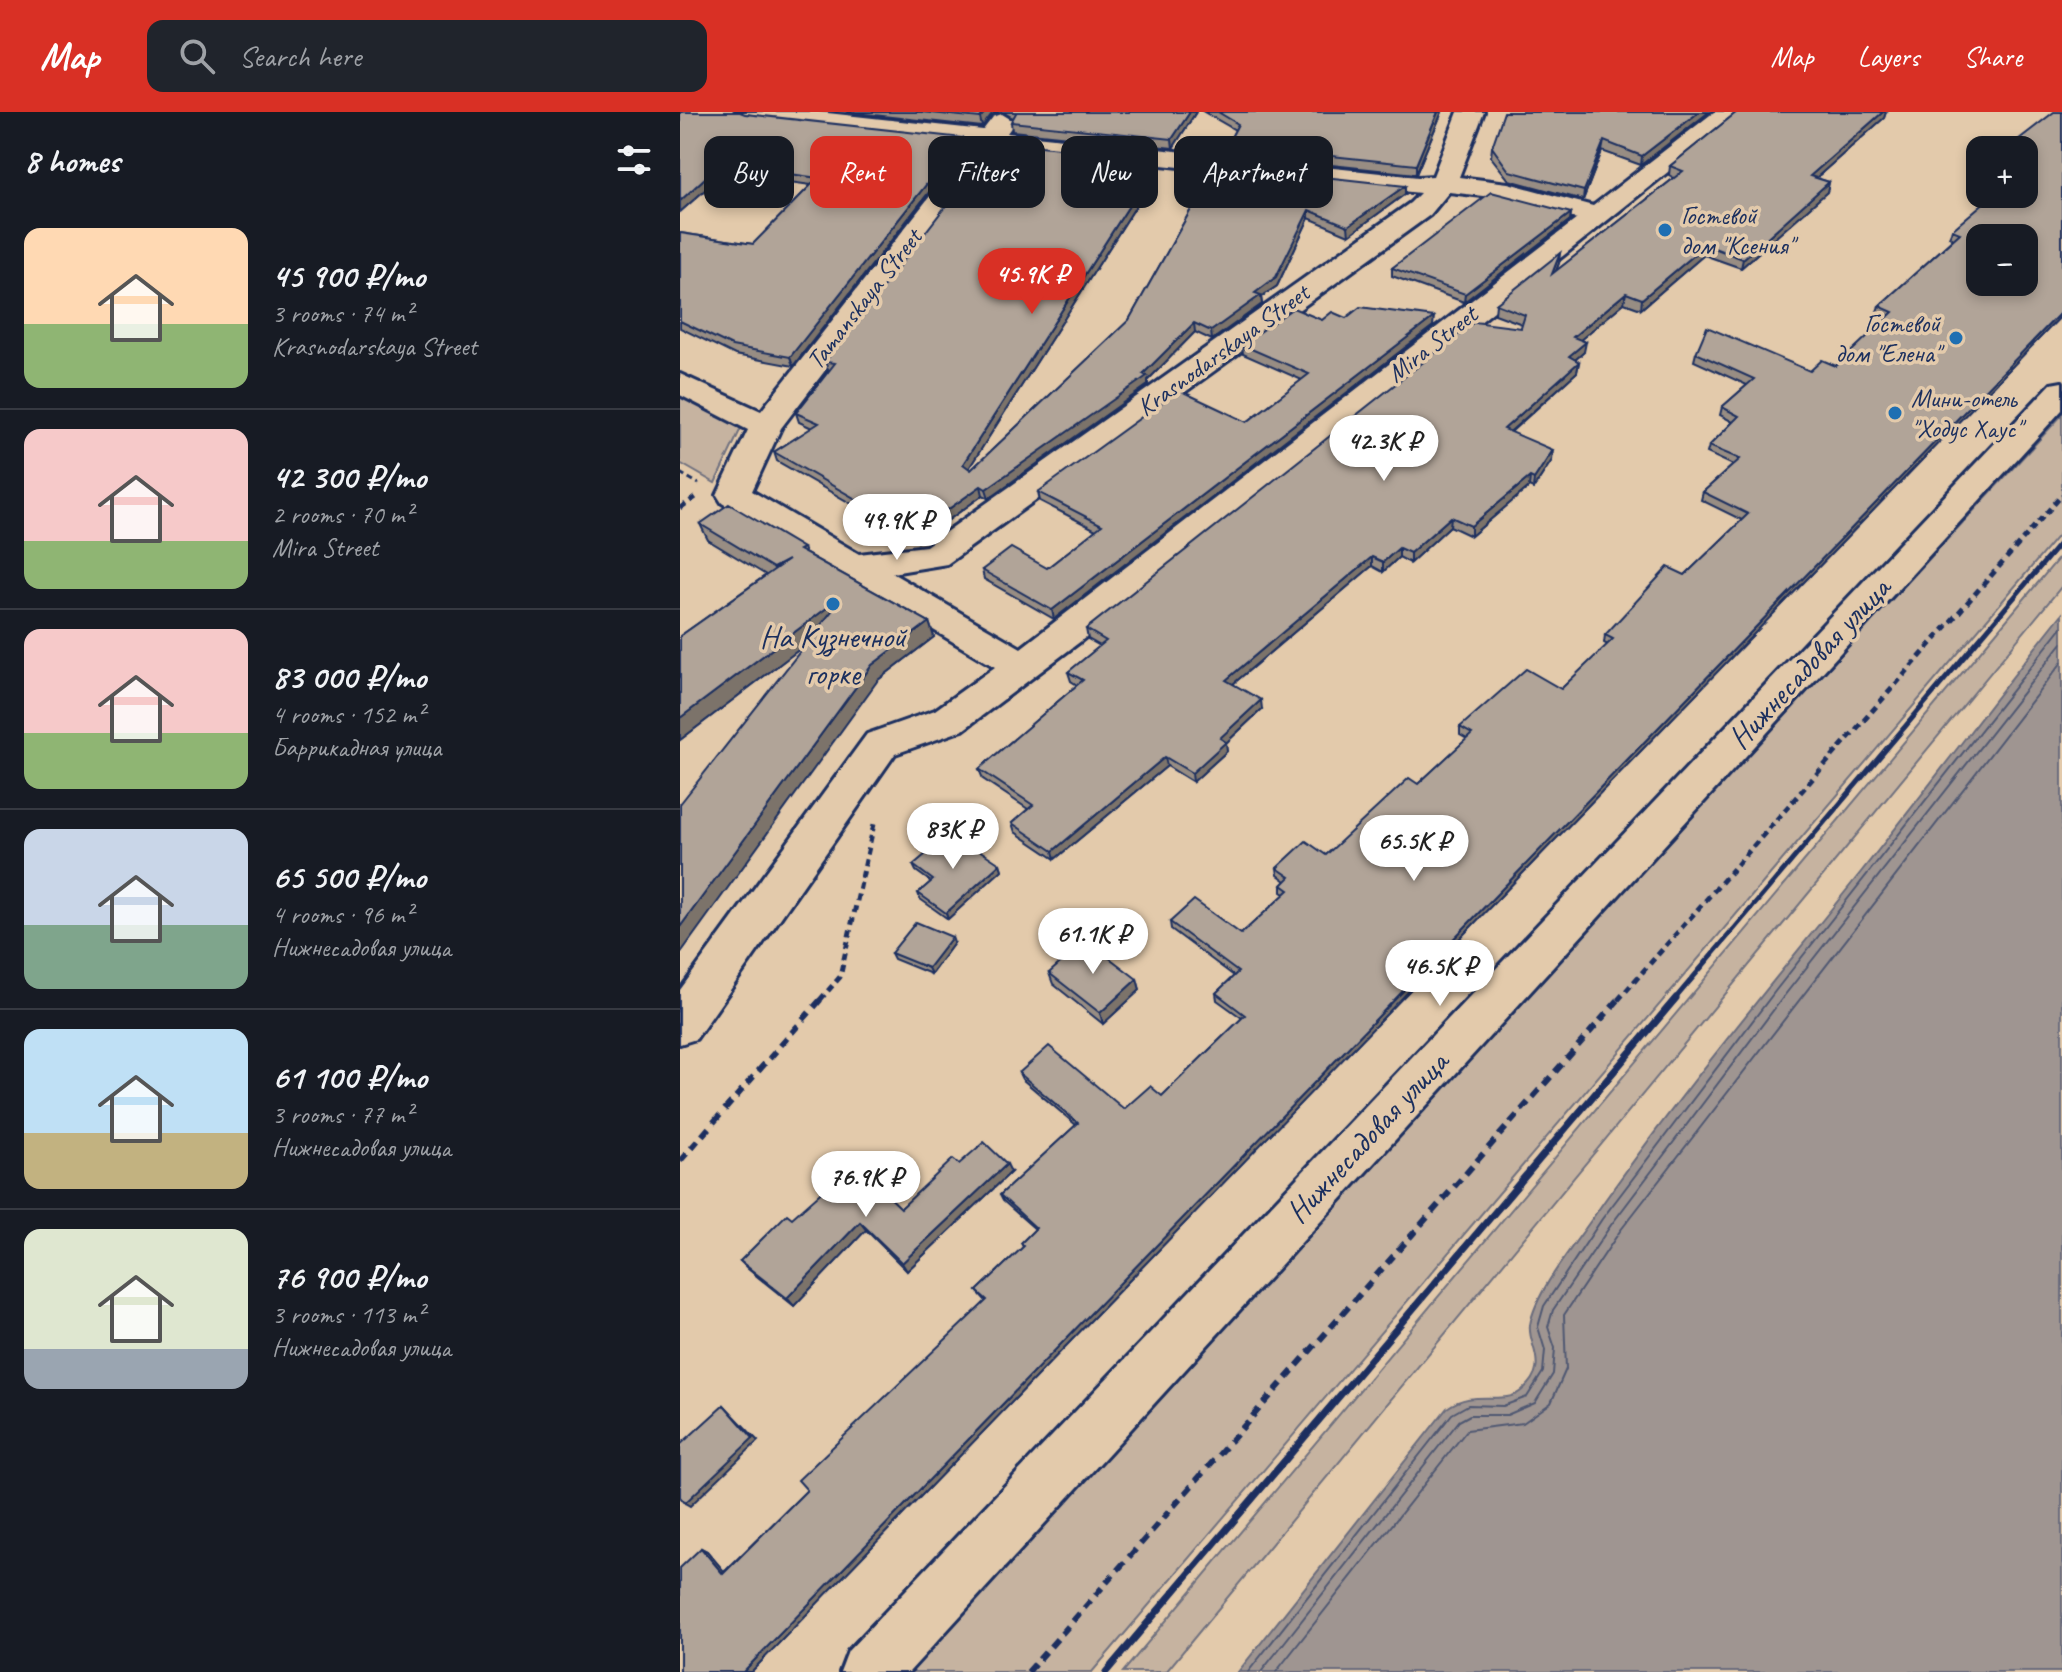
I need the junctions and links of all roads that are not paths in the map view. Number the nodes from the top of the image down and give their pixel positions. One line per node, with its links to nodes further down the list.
1 (748, 112): 5 (street)
2 (1009, 112): 6 (street, Tamanskaya Street)
3 (1471, 112): 8 (street, Krasnodarskaya Street)
4 (1730, 112): 10 (street, Mira Street)
5 (961, 136)
6 (990, 136)
7 (1045, 145): 8 (street)
8 (1444, 182): 10 (street); 14 (street, Krasnodarskaya Street)
9 (935, 208): 13 (street, Tamanskaya Street)
10 (1594, 215): 17 (street, Mira Street)
11 (680, 383): 13 (street)
12 (2062, 391): 19 (street, Нижнесадовая улица)
13 (766, 426): 15 (street, Tamanskaya Street)
14 (935, 556): 15 (street, Krasnodarskaya Street); 16 (street, Krasnodarskaya Street)
15 (855, 566): 16 (street)
16 (909, 599): 17 (street)
17 (1022, 666): 18 (street, Mira Street)
18 (680, 1025)
19 (869, 1672)

